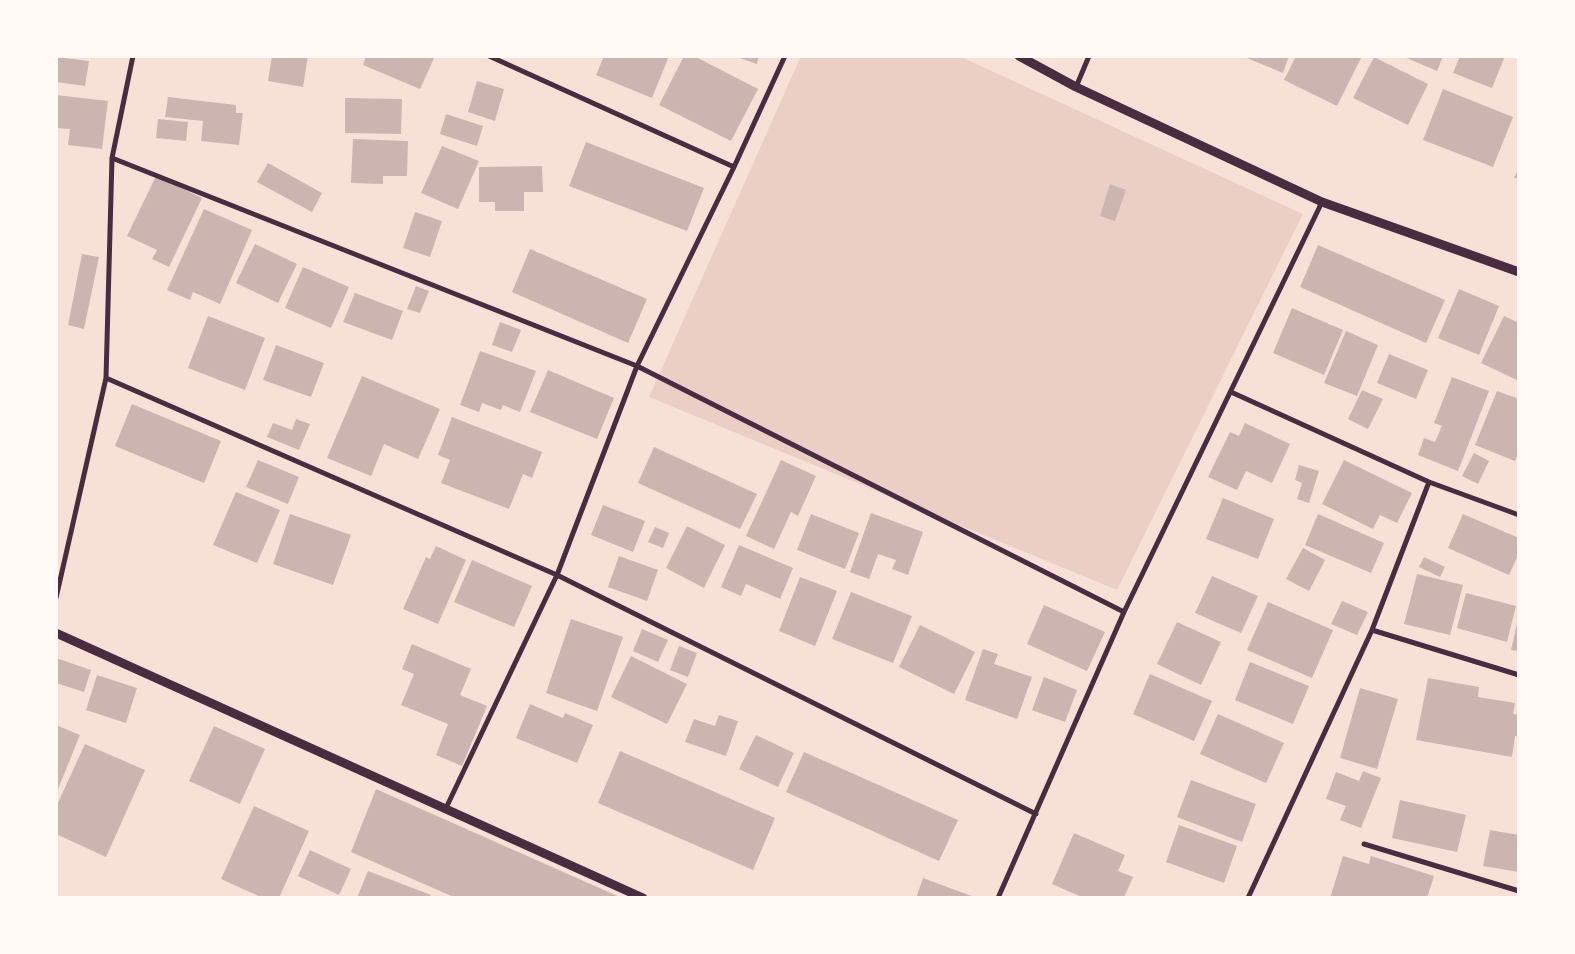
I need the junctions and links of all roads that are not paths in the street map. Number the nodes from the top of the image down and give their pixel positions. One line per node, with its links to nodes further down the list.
1 (133, 56): 7 (street)
2 (489, 56): 8 (street)
3 (784, 56): 8 (street)
4 (1019, 56): 6 (street)
5 (1090, 56): 6 (street)
6 (1076, 86): 9 (street)
7 (112, 158): 11 (street); 12 (street)
8 (734, 167): 11 (street)
9 (1322, 202): 10 (street); 13 (street)
10 (1519, 272)
11 (637, 366): 16 (street); 18 (street)
12 (106, 378): 16 (street); 17 (street)
13 (1232, 392): 14 (street); 18 (street)
14 (1428, 482): 15 (street); 19 (street)
15 (1519, 515)
16 (557, 575): 22 (street); 23 (street)
17 (56, 598)
18 (1124, 612): 23 (street)
19 (1372, 630): 21 (street); 28 (street)
20 (56, 633): 22 (street)
21 (1519, 675)
22 (446, 808): 26 (street)
23 (1036, 814): 27 (street)
24 (1364, 844): 25 (street)
25 (1519, 891)
26 (642, 898)
27 (998, 898)
28 (1248, 898)

